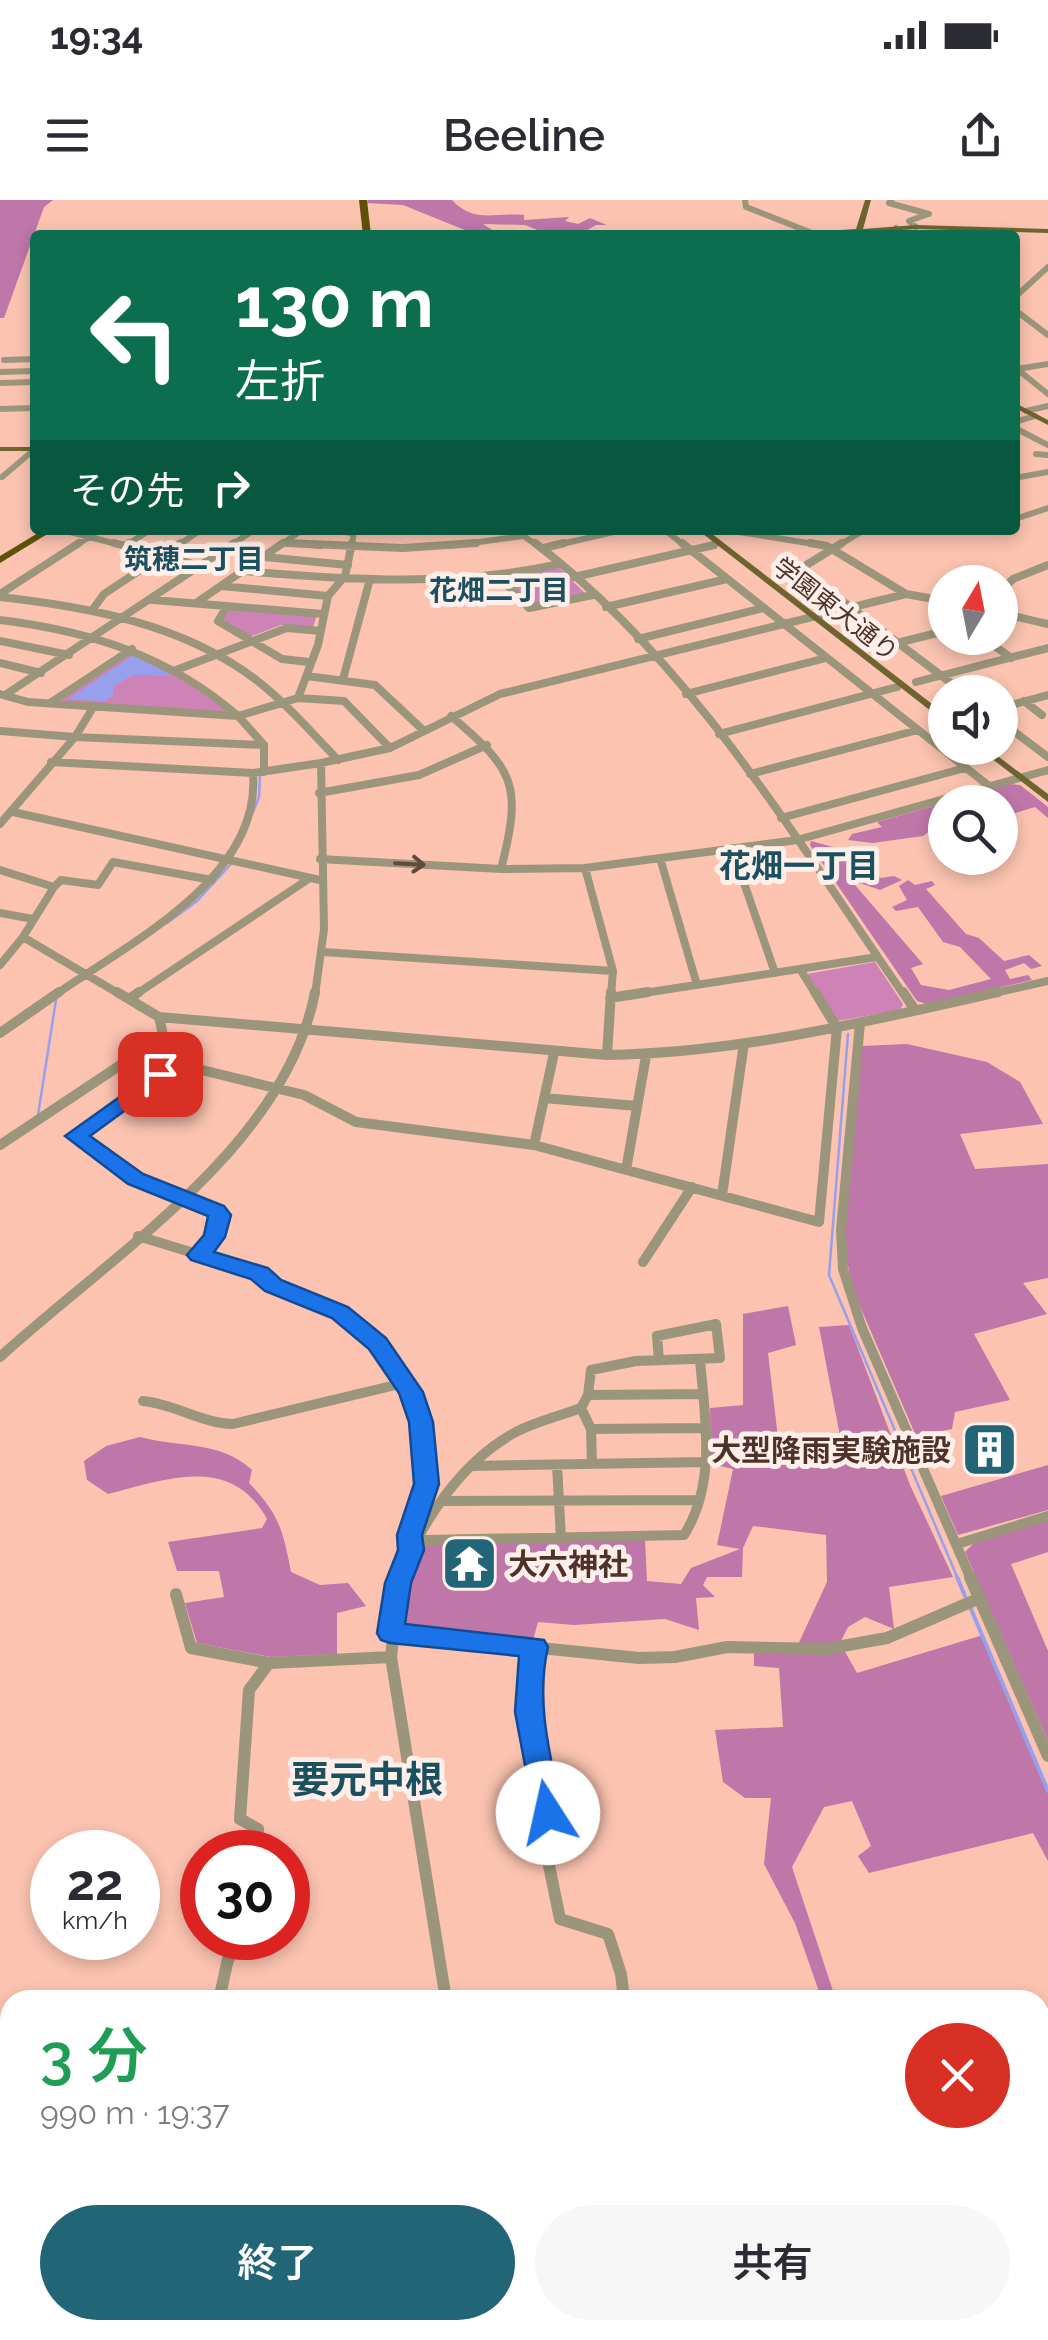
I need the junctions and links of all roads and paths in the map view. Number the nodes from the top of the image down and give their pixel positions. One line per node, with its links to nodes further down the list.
1 (360, 200): 7 (highway)
2 (745, 200): 8 (street)
3 (868, 200): 9 (main road)
4 (891, 200): 5 (street)
5 (916, 227): 6 (main road); 12 (main road)
6 (896, 228): 10 (main road); 11 (street)
7 (363, 230)
8 (805, 230)
9 (859, 230)
10 (877, 230)
11 (898, 230)
12 (1015, 230)
13 (1020, 230): 14 (main road)
14 (1048, 231)
15 (1048, 267): 16 (street)
16 (1020, 292)
17 (1020, 316): 19 (street)
18 (1048, 318): 19 (street)
19 (1024, 320): 20 (street)
20 (1048, 334)
21 (30, 358): 22 (street)
22 (1, 360)
23 (1048, 364): 24 (street)
24 (1020, 369)
25 (30, 371): 27 (street)
26 (1020, 371): 30 (street)
27 (0, 372)
28 (30, 382): 29 (street)
29 (0, 383)
30 (1046, 391)
31 (1048, 406): 35 (street)
32 (30, 408): 34 (street)
33 (1020, 408): 35 (main road)
34 (0, 409)
35 (1030, 414): 36 (street); 37 (main road)
36 (1020, 421)
37 (1048, 423)
38 (1020, 428): 39 (street)
39 (1048, 445)
40 (0, 449): 41 (main road)
41 (30, 449)
42 (30, 453): 46 (street)
43 (1036, 454): 44 (street)
44 (1048, 455)
45 (1048, 472): 47 (street)
46 (2, 476)
47 (1020, 477)
48 (1048, 508): 49 (street)
49 (1020, 517)
50 (33, 535): 75 (highway)
51 (40, 535): 75 (highway)
52 (82, 535): 66 (street)
53 (93, 535): 66 (street)
54 (142, 535): 69 (street)
55 (194, 535): 74 (street)
56 (247, 535): 81 (street)
57 (295, 535): 67 (street)
58 (353, 535): 71 (street)
59 (600, 535): 70 (street)
60 (672, 535): 72 (street)
61 (709, 535): 106 (main road, 学園東大通り)
62 (718, 535): 106 (main road, 学園東大通り)
63 (754, 535): 73 (street)
64 (857, 535): 73 (street)
65 (524, 536): 70 (street); 71 (street)
66 (90, 537): 69 (street); 94 (street)
67 (283, 543): 71 (street); 76 (street)
68 (714, 545): 72 (street)
69 (125, 546): 74 (street)
70 (544, 548): 78 (street)
71 (351, 549): 79 (street)
72 (691, 550): 85 (street); 88 (street)
73 (837, 550): 82 (street); 93 (street)
74 (162, 556): 81 (street); 104 (street)
75 (0, 557)
76 (263, 557): 79 (street); 83 (street)
77 (784, 557): 82 (street)
78 (560, 564): 84 (street); 85 (street)
79 (348, 565): 89 (street)
80 (1048, 565): 86 (street)
81 (201, 566): 98 (street)
82 (800, 570): 103 (street)
83 (243, 571): 89 (street); 91 (street)
84 (500, 577): 87 (street); 95 (street)
85 (574, 577): 95 (street)
86 (1018, 577)
87 (370, 579): 89 (street); 134 (street)
88 (727, 579): 92 (street); 102 (street)
89 (345, 580): 96 (street)
90 (674, 580): 92 (street)
91 (221, 586): 96 (street); 99 (street)
92 (685, 588): 101 (street)
93 (906, 594): 97 (street); 103 (street)
94 (0, 595): 104 (street)
95 (593, 595): 101 (street)
96 (328, 596): 105 (street)
97 (928, 598)
98 (152, 600): 99 (street); 107 (street)
99 (196, 604): 100 (street)
100 (227, 606): 105 (street); 117 (street)
101 (606, 607): 115 (street)
102 (764, 608): 110 (street); 115 (street)
103 (851, 608): 106 (street); 118 (street)
104 (93, 609): 107 (street)
105 (323, 614): 112 (street)
106 (818, 616): 110 (street); 142 (main road, 学園東大通り); 148 (main road, 学園東大通り)
107 (126, 617): 114 (street); 122 (street)
108 (1018, 618): 111 (street)
109 (0, 620): 114 (street)
110 (784, 624): 124 (street); 125 (street)
111 (1048, 624)
112 (320, 630): 117 (street); 127 (street)
113 (928, 635): 118 (street)
114 (96, 637): 120 (street); 121 (street)
115 (638, 639): 124 (street)
116 (0, 641): 121 (street)
117 (252, 641): 122 (street); 127 (street)
118 (897, 643): 131 (street)
119 (1048, 648): 126 (street)
120 (132, 649): 129 (street); 146 (street)
121 (69, 655): 130 (street)
122 (216, 655): 129 (street); 144 (street)
123 (1007, 655): 126 (street)
124 (656, 656): 138 (street); 152 (street)
125 (826, 658): 138 (street); 139 (street)
126 (1011, 658): 132 (street)
127 (309, 662): 133 (street)
128 (0, 664): 130 (street)
129 (176, 670): 151 (street)
130 (41, 673): 141 (street)
131 (940, 675)
132 (945, 675)
133 (306, 676): 134 (street); 143 (street)
134 (343, 679): 153 (street)
135 (928, 679): 136 (street)
136 (916, 682)
137 (897, 687): 139 (street)
138 (686, 694): 156 (street)
139 (872, 694): 154 (street); 156 (street)
140 (1048, 695): 145 (street)
141 (2, 696): 146 (street)
142 (928, 697)
143 (298, 698): 144 (street); 162 (street)
144 (283, 702): 151 (street); 165 (street)
145 (1024, 702): 147 (street); 150 (street)
146 (49, 703): 149 (street)
147 (1018, 704)
148 (928, 705)
149 (94, 706): 151 (street); 158 (street)
150 (1042, 715)
151 (238, 716): 160 (street)
152 (452, 716): 153 (street); 161 (street)
153 (424, 730): 162 (street)
154 (918, 730): 170 (street); 173 (street)
155 (0, 731): 158 (street)
156 (719, 734): 173 (street)
157 (1018, 734): 163 (street)
158 (75, 737): 160 (street); 166 (street)
159 (1048, 744): 163 (street)
160 (264, 745): 172 (street)
161 (487, 745): 178 (street); 189 (street)
162 (390, 748): 165 (street)
163 (1036, 748): 164 (street)
164 (1048, 757)
165 (338, 760): 167 (street)
166 (51, 762): 172 (street); 181 (street)
167 (321, 763): 172 (street); 178 (street)
168 (1008, 765): 174 (main road)
169 (1013, 765): 174 (main road)
170 (964, 768): 175 (street); 182 (street)
171 (1048, 770): 174 (street)
172 (258, 773): 188 (street)
173 (750, 774): 182 (street)
174 (1025, 776): 176 (street); 177 (main road); 179 (main road)
175 (988, 785)
176 (993, 785)
177 (1048, 790)
178 (319, 793): 187 (street)
179 (1048, 799)
180 (928, 803): 184 (street)
181 (13, 812): 183 (street); 188 (street)
182 (781, 818): 184 (street)
183 (0, 824)
184 (797, 840): 185 (street); 200 (street)
185 (732, 848): 186 (street); 204 (street)
186 (660, 858): 190 (street); 207 (street)
187 (320, 859): 189 (street, one-way to 189); 194 (street)
188 (229, 860): 192 (street); 193 (street)
189 (501, 868): 190 (street)
190 (586, 868): 203 (street)
191 (0, 870): 195 (street)
192 (212, 880): 195 (street); 205 (street)
193 (307, 880): 194 (street); 209 (street)
194 (320, 880): 199 (street)
195 (54, 887): 197 (street)
196 (0, 913): 197 (street)
197 (33, 919): 198 (street)
198 (24, 937): 201 (street); 205 (street)
199 (323, 952): 203 (street); 214 (street)
200 (877, 957): 202 (street); 210 (street)
201 (0, 965)
202 (800, 969): 204 (street); 213 (street)
203 (613, 971): 208 (street)
204 (775, 973): 207 (street)
205 (85, 974): 209 (street); 215 (street)
206 (1048, 981): 210 (street)
207 (697, 985): 208 (street)
208 (610, 998): 219 (street)
209 (129, 999): 211 (street)
210 (916, 1010): 212 (street)
211 (160, 1017): 214 (street); 216 (street)
212 (860, 1023): 213 (street); 253 (street)
213 (837, 1028): 217 (street); 229 (street)
214 (303, 1031): 218 (street); 222 (street)
215 (0, 1033)
216 (166, 1041): 221 (street); 226 (street)
217 (744, 1043): 220 (street); 229 (street)
218 (554, 1052): 219 (street); 223 (street)
219 (607, 1055): 220 (street)
220 (646, 1056): 224 (street)
221 (169, 1062): 222 (street); 230 (street)
222 (278, 1089): 225 (street); 230 (street)
223 (544, 1098): 224 (street); 225 (street)
224 (637, 1106): 227 (street)
225 (534, 1144): 227 (street)
226 (0, 1145)
227 (626, 1170): 228 (street)
228 (692, 1187): 229 (street); 233 (street)
229 (722, 1195)
230 (184, 1198): 231 (street); 232 (street)
231 (138, 1236): 232 (street); 234 (street)
232 (198, 1255): 237 (street)
233 (643, 1262)
234 (0, 1357)
235 (659, 1360): 236 (street); 236 (street); 239 (street)
236 (700, 1360): 238 (street)
237 (404, 1383): 240 (street); 254 (street)
238 (703, 1394): 239 (street); 242 (street)
239 (588, 1395): 241 (street)
240 (143, 1401)
241 (581, 1408): 243 (street); 247 (street)
242 (705, 1428): 243 (street); 244 (street)
243 (592, 1429): 246 (street)
244 (704, 1462): 246 (street); 248 (street)
245 (557, 1464): 246 (street); 247 (street); 250 (street)
246 (592, 1464)
247 (471, 1466): 249 (street)
248 (698, 1500): 250 (street); 252 (street)
249 (442, 1501): 250 (street); 254 (street)
250 (559, 1501): 252 (street)
251 (1048, 1516): 253 (street)
252 (561, 1540): 254 (street)
253 (957, 1544): 256 (street)
254 (411, 1550): 257 (street)
255 (176, 1594): 260 (street)
256 (980, 1598): 258 (street); 261 (street)
257 (390, 1633): 258 (street); 259 (street)
258 (534, 1647): 266 (street)
259 (391, 1657): 260 (street); 265 (street)
260 (269, 1662): 262 (street)
261 (1048, 1756)
262 (258, 1830)
263 (228, 1960): 264 (street)
264 (221, 1990)
265 (445, 1990)
266 (623, 1990)

